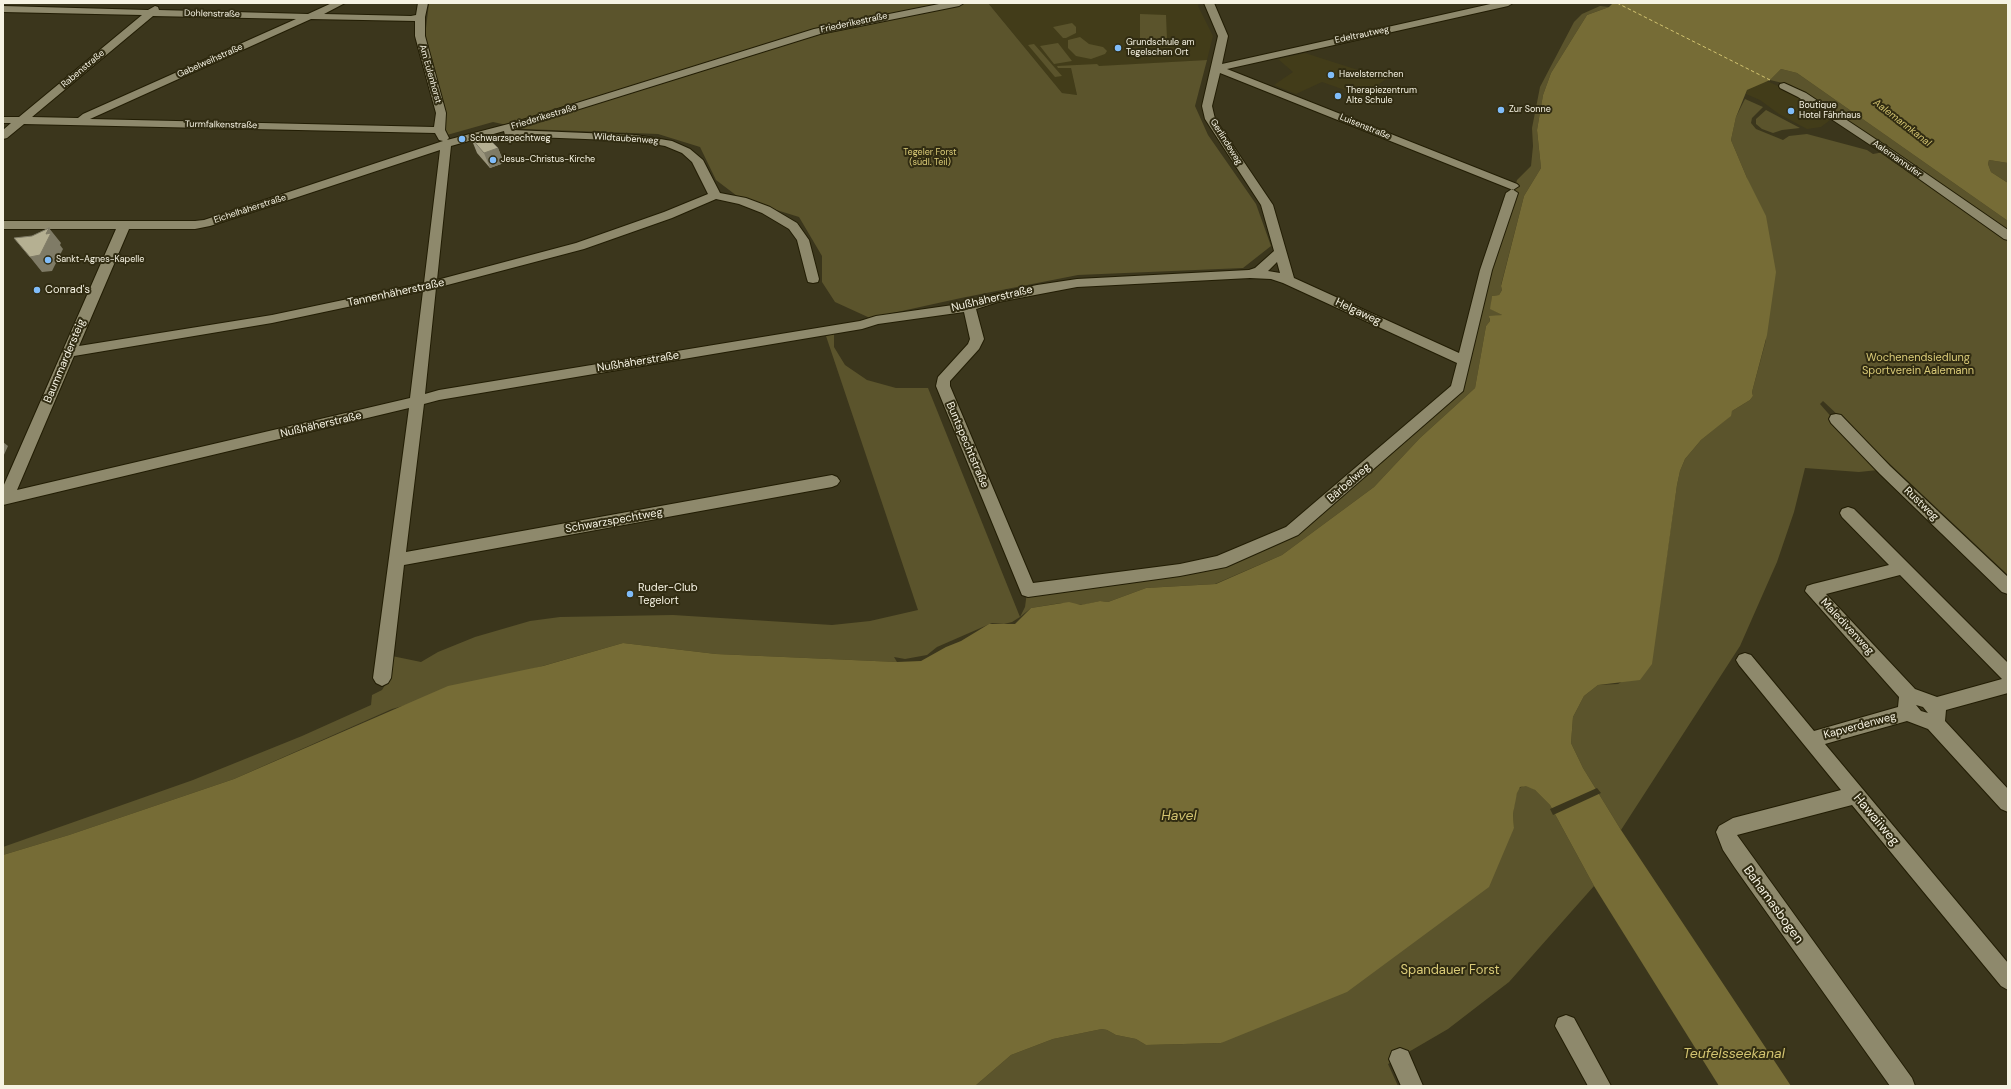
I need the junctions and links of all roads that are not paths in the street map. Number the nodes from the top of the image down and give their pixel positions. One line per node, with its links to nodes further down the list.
1 (162, 3): 9 (street, Rabenstraße)
2 (340, 3): 10 (street, Gabelweihstraße)
3 (423, 3): 11 (street, Am Eulenhorst)
4 (936, 3): 18 (street, Friederikestraße)
5 (959, 3): 18 (street, Friederikestraße)
6 (1209, 3): 12 (street, Gerlindeweg)
7 (1508, 3): 12 (street, Edeltrautweg)
8 (3, 9): 9 (street, Dohlenstraße)
9 (151, 12): 10 (street, Dohlenstraße); 15 (street, Rabenstraße)
10 (312, 16): 11 (street, Dohlenstraße); 16 (street, Gabelweihstraße)
11 (420, 17): 17 (street, Am Eulenhorst)
12 (1216, 68): 21 (street, Luisenstraße); 26 (street, Gerlindeweg)
13 (1784, 86): 25 (street, Aalemannufer)
14 (3, 120): 15 (street, Turmfalkenstraße)
15 (21, 121): 16 (street, Turmfalkenstraße); 19 (street, Rabenstraße)
16 (81, 122): 17 (street, Turmfalkenstraße)
17 (439, 130): 20 (street)
18 (487, 132): 20 (street, Eichelhäherstraße); 22 (street, Wildtaubenweg)
19 (3, 136)
20 (446, 144): 24 (street, Eichelhäherstraße); 30 (street)
21 (1512, 190): 33 (street, Bärbelweg)
22 (714, 195): 28 (street); 30 (street, Tannenhäherstraße)
23 (3, 225): 24 (street, Eichelhäherstraße)
24 (124, 225): 32 (street, Baummardersteig)
25 (2008, 236)
26 (1278, 255): 27 (street, Nußhäherstraße); 29 (street, Gerlindeweg)
27 (1249, 274): 29 (street, Helgaweg); 31 (street, Nußhäherstraße)
28 (813, 279)
29 (1288, 280): 33 (street, Helgaweg)
30 (429, 286): 32 (street, Tannenhäherstraße); 34 (street)
31 (969, 307): 34 (street, Nußhäherstraße); 42 (street, Buntspechtstraße)
32 (69, 352): 37 (street, Baummardersteig)
33 (1464, 361): 42 (street, Bärbelweg)
34 (417, 401): 37 (street, Nußhäherstraße); 39 (street)
35 (1836, 419): 41 (street, Rustweg)
36 (832, 481): 39 (street, Schwarzspechtweg)
37 (5, 498)
38 (1848, 513): 40 (street)
39 (397, 560): 45 (street)
40 (1903, 568): 44 (street); 47 (street, Maledivenweg)
41 (2008, 587)
42 (1028, 590)
43 (1745, 660): 49 (street, Hawaiiweg)
44 (2008, 674)
45 (382, 678)
46 (2008, 685): 48 (street)
47 (1910, 705): 48 (street); 49 (street, Kapverdenweg)
48 (1933, 713): 51 (street)
49 (1810, 740): 50 (street, Hawaiiweg)
50 (1856, 795): 52 (street, Hawaiiweg); 57 (street, Bahamasbogen)
51 (2008, 803)
52 (2004, 969)
53 (1566, 1026): 56 (street)
54 (1400, 1059): 55 (street)
55 (1412, 1086)
56 (1600, 1086)
57 (1904, 1086)

